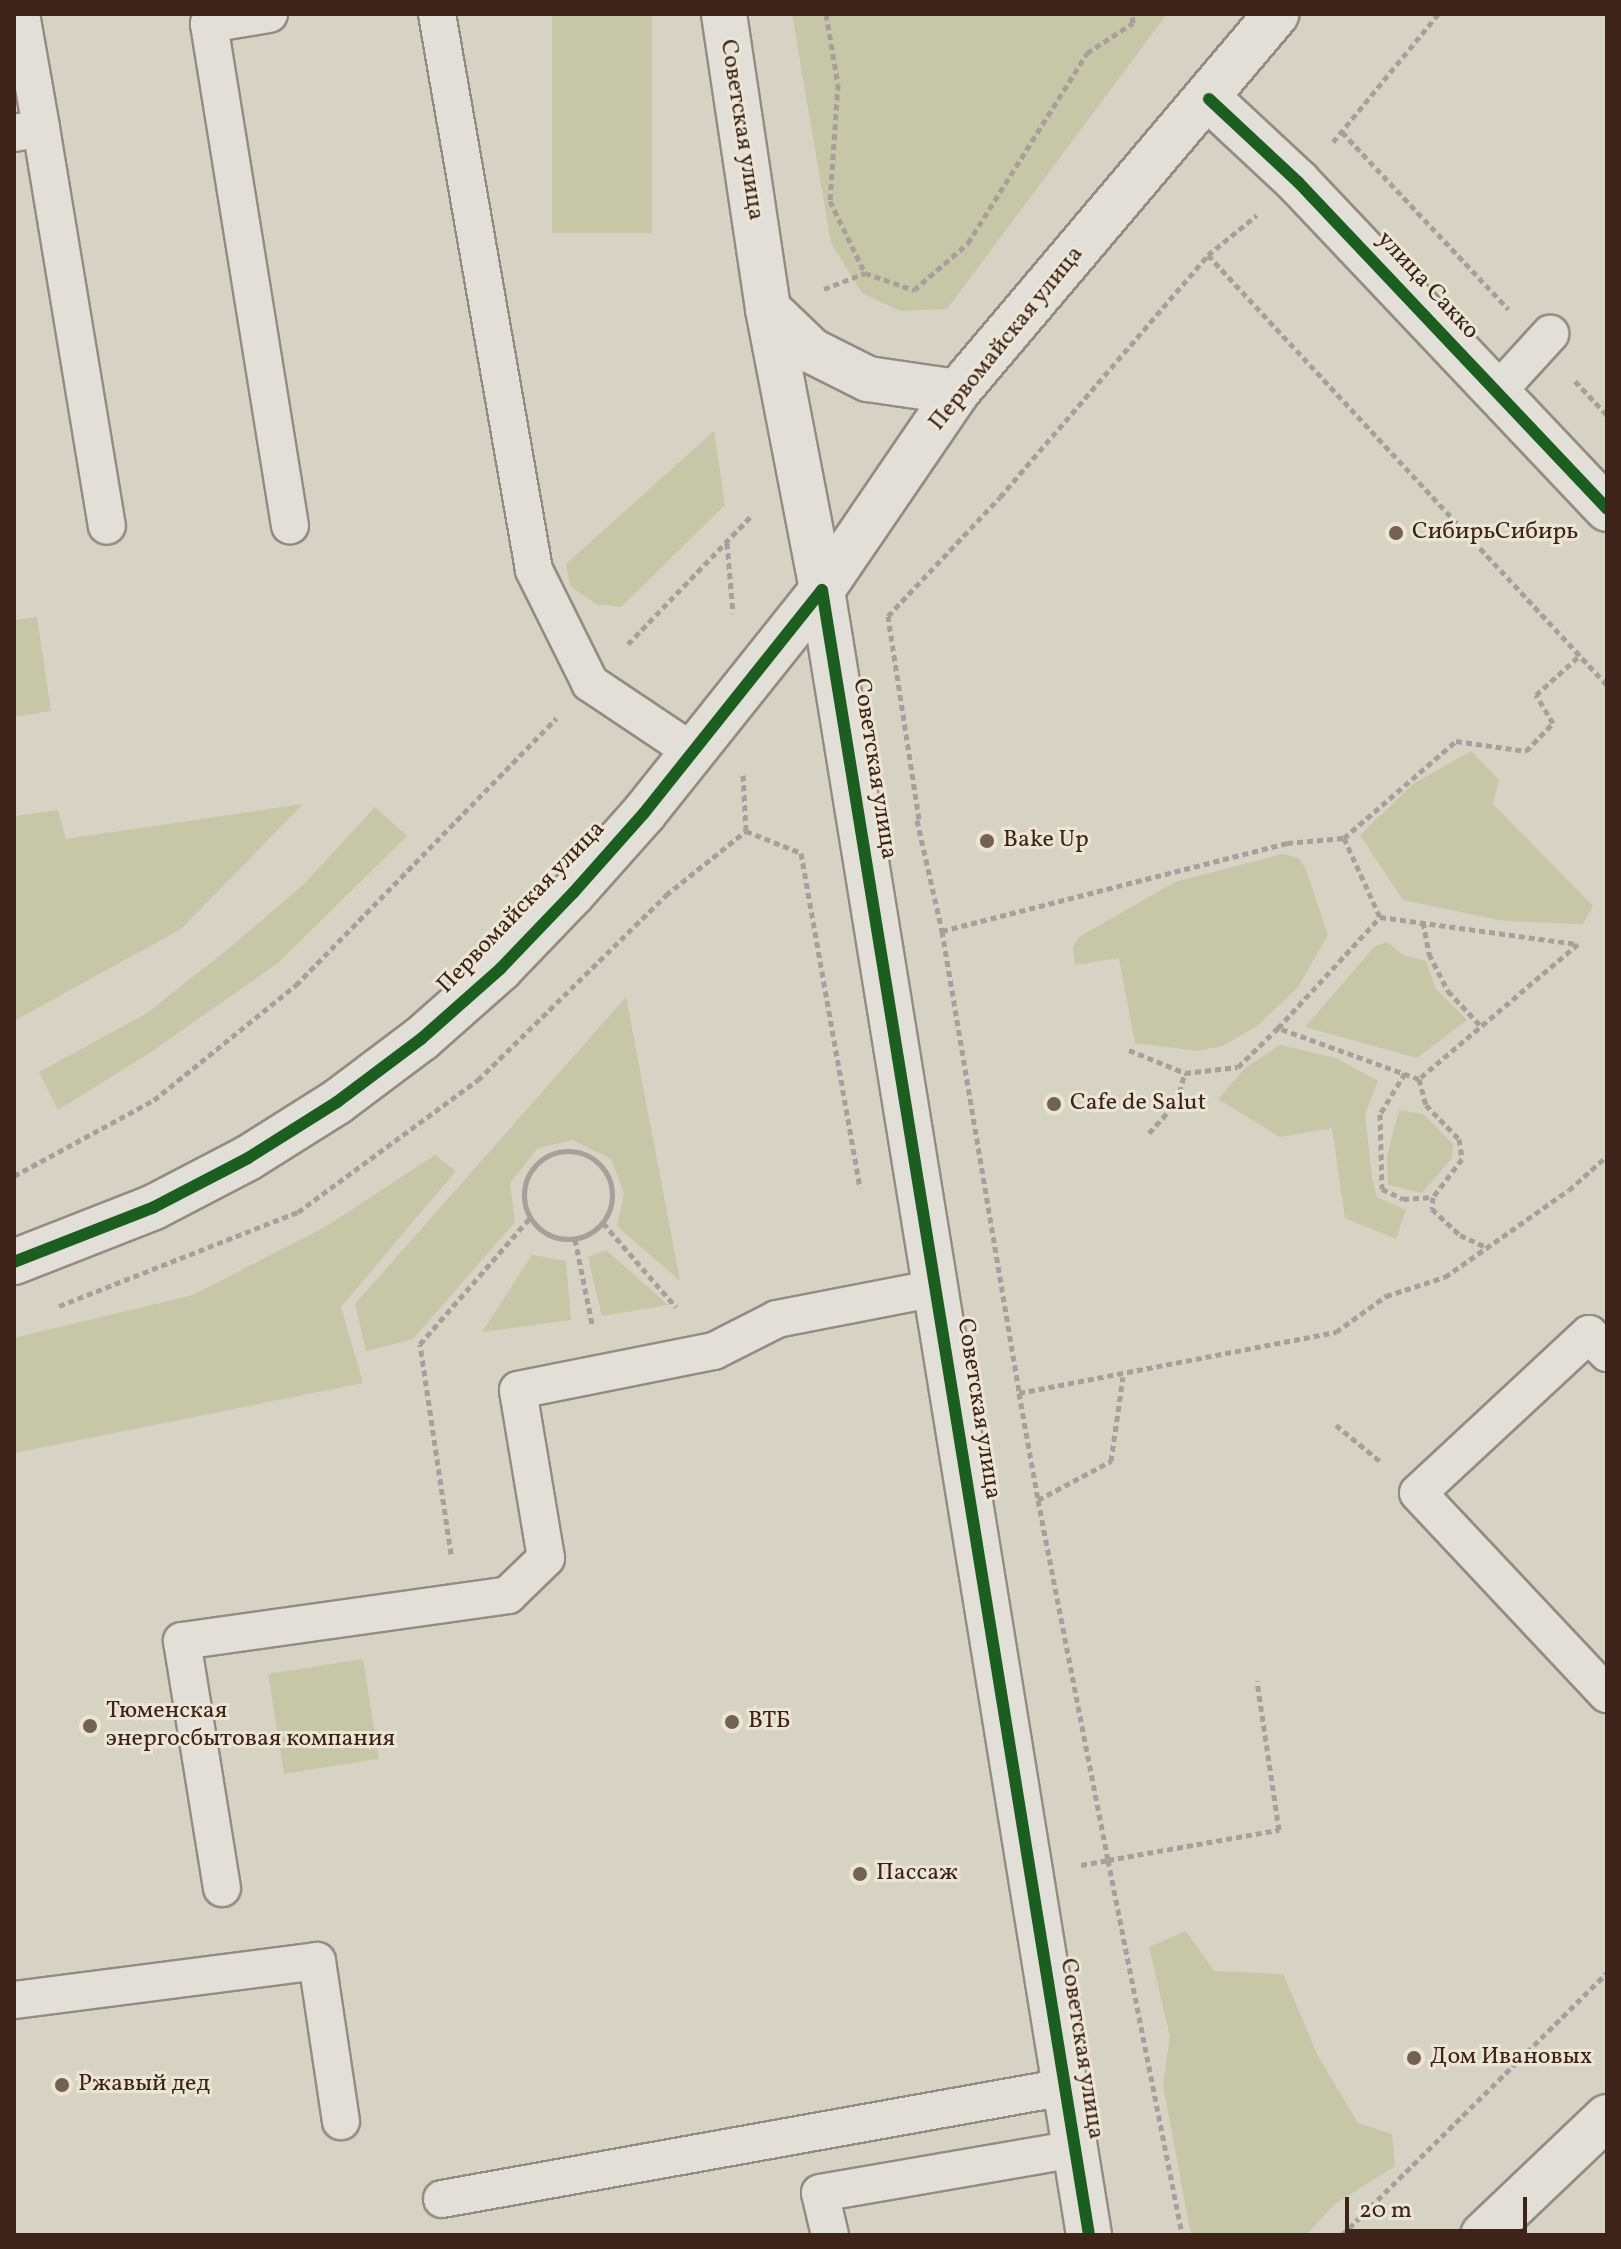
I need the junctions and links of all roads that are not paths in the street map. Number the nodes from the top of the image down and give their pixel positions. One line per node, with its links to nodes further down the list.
1 (21, 14): 7 (lane)
2 (269, 14): 14 (lane)
3 (437, 14): 16 (lane)
4 (724, 14): 8 (street, Советская улица)
5 (1276, 14): 6 (street, Первомайская улица)
6 (1209, 99): 10 (street, Первомайская улица); 11 (street, улица Сакко)
7 (28, 131): 13 (lane)
8 (768, 309): 10 (street); 15 (street, Советская улица)
9 (1546, 339): 11 (lane)
10 (957, 392): 15 (street, Первомайская улица)
11 (1497, 392): 12 (street, улица Сакко)
12 (1607, 509)
13 (107, 526)
14 (290, 526)
15 (822, 590): 16 (street, Первомайская улица); 18 (street, Советская улица)
16 (693, 752): 17 (street, Первомайская улица)
17 (14, 1262)
18 (936, 1288): 21 (lane); 23 (street, Советская улица)
19 (1607, 1353): 20 (lane)
20 (1607, 1694)
21 (222, 1888)
22 (14, 2000): 25 (lane)
23 (1065, 2087): 26 (street, Советская улица); 27 (lane)
24 (1607, 2117): 30 (street)
25 (341, 2121)
26 (1075, 2149): 28 (lane); 29 (street, Советская улица)
27 (442, 2199)
28 (830, 2235)
29 (1089, 2235)
30 (1483, 2235)

